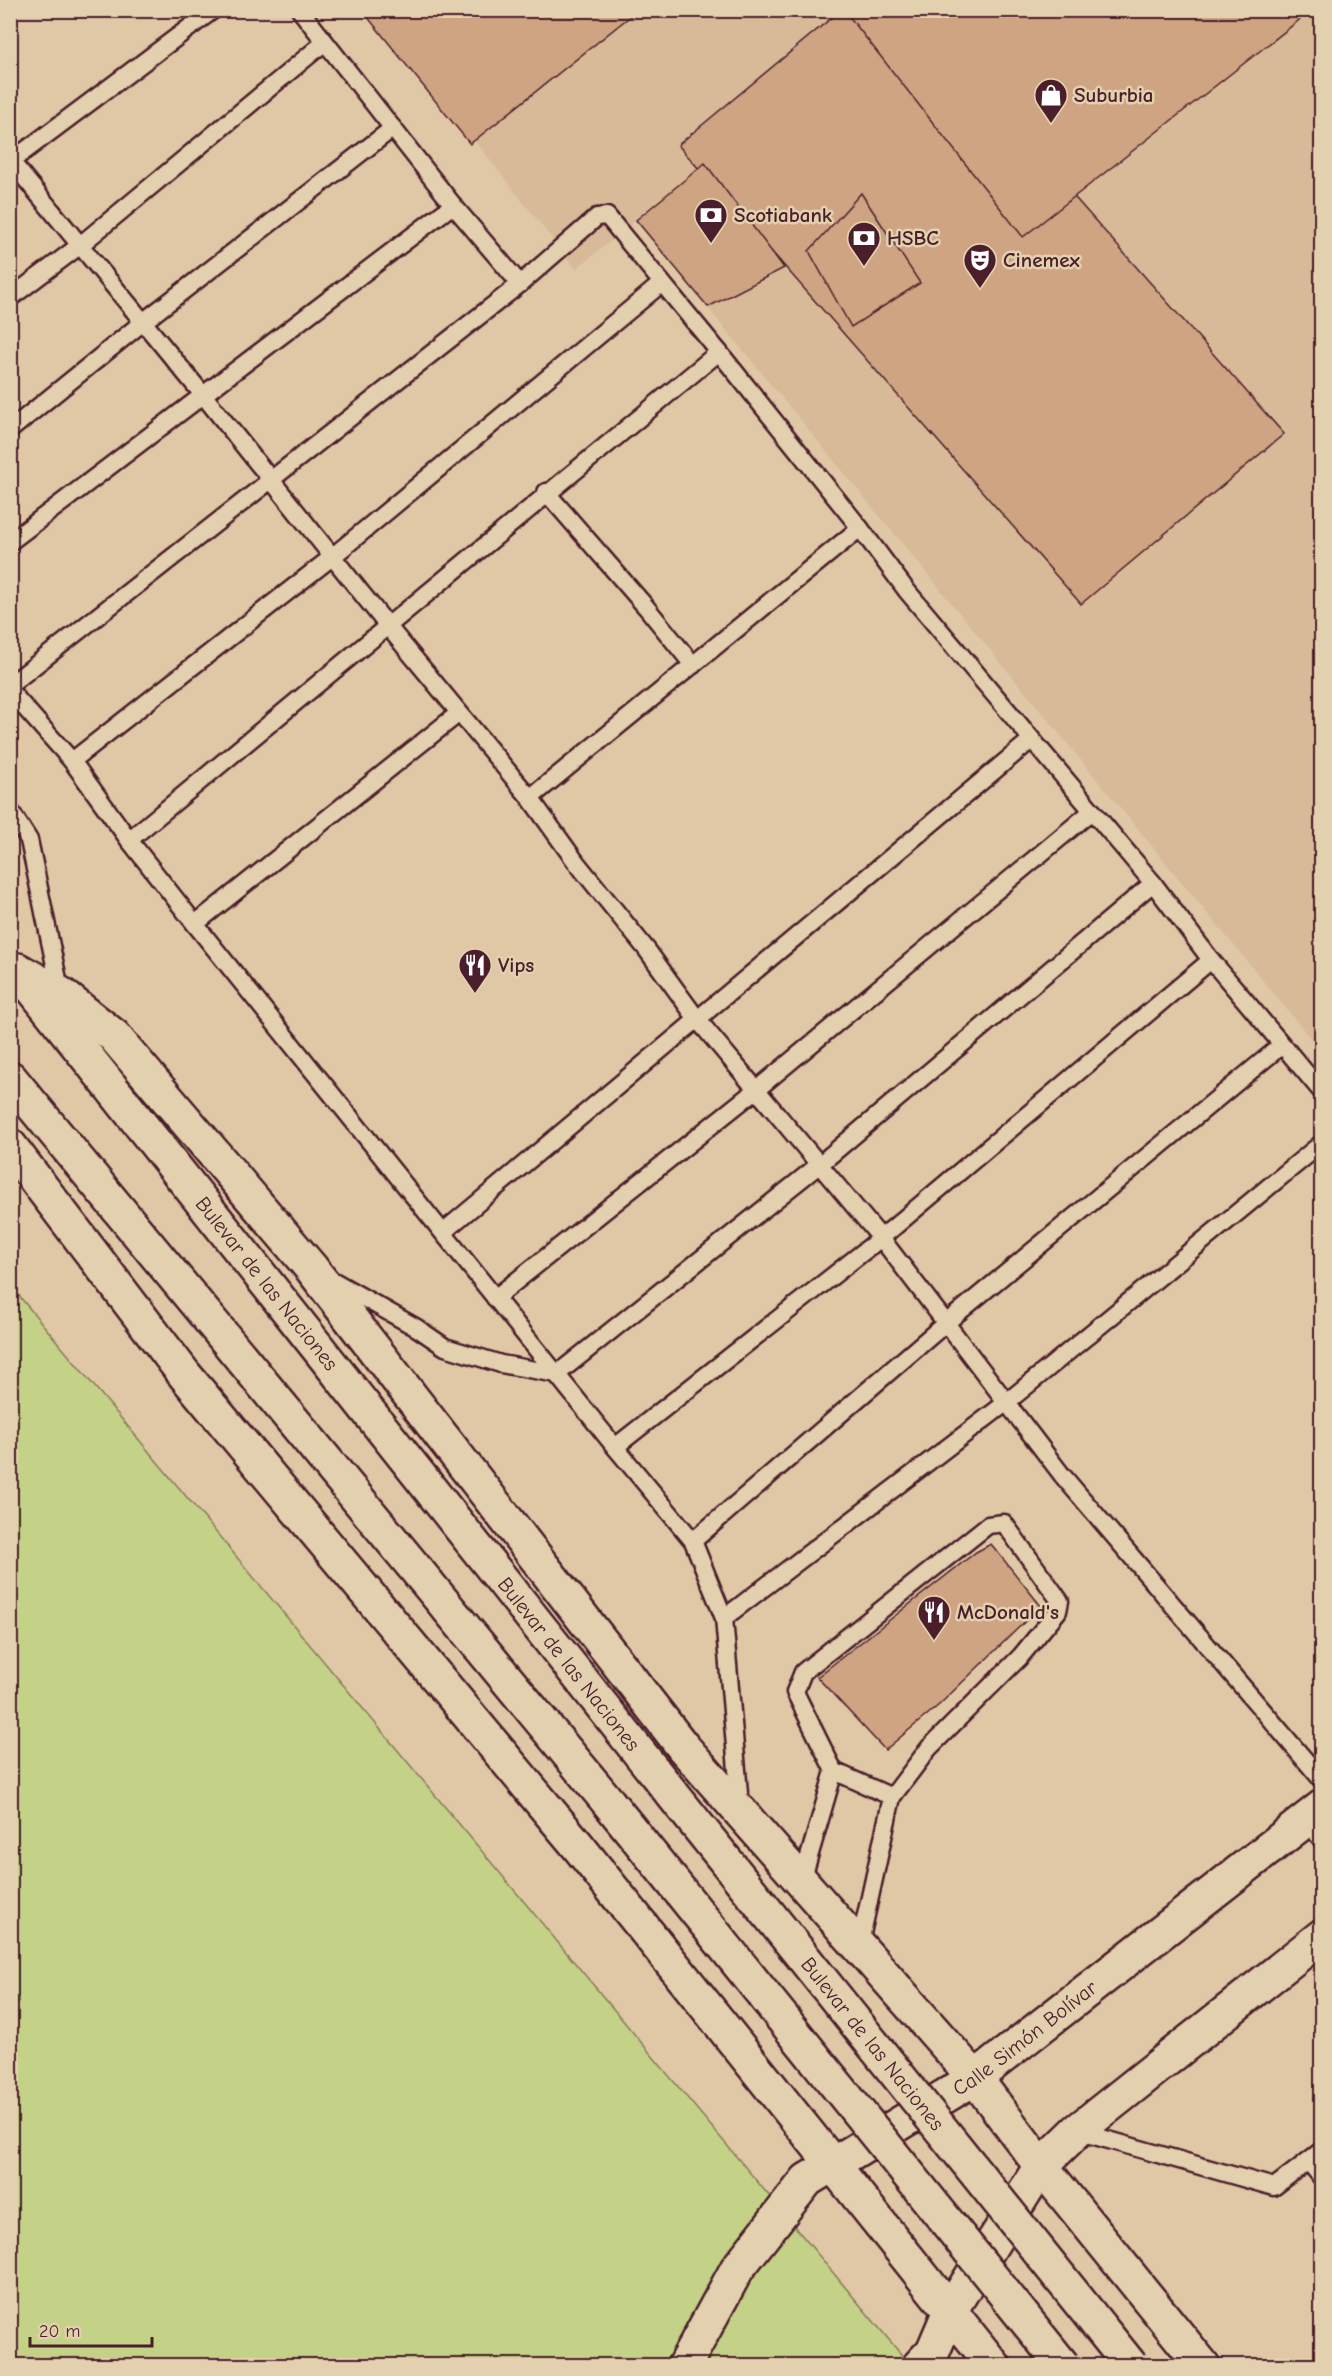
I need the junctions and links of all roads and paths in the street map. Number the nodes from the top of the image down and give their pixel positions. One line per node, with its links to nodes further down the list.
1 (213, 10): 5 (lane)
2 (300, 10): 3 (lane)
3 (325, 42): 4 (lane); 7 (lane)
4 (393, 128): 6 (lane); 11 (lane)
5 (11, 161): 7 (lane)
6 (453, 205): 9 (lane); 13 (lane)
7 (79, 246): 10 (lane); 11 (lane)
8 (662, 283): 9 (lane); 12 (lane); 19 (lane)
9 (520, 284): 15 (lane)
10 (10, 298)
11 (143, 322): 13 (lane); 14 (lane)
12 (719, 352): 16 (lane); 17 (lane)
13 (204, 396): 15 (lane); 18 (lane)
14 (10, 430)
15 (270, 480): 19 (lane); 22 (lane)
16 (546, 492): 20 (lane); 21 (lane)
17 (860, 528): 21 (lane); 25 (lane)
18 (10, 542)
19 (332, 557): 20 (lane); 26 (lane)
20 (387, 626): 24 (lane); 30 (lane)
21 (693, 665): 27 (lane)
22 (10, 685)
23 (10, 691): 26 (lane)
24 (459, 713): 27 (lane); 32 (lane)
25 (1030, 740): 29 (lane); 36 (lane)
26 (72, 761): 30 (lane)
27 (530, 798): 36 (lane)
28 (10, 810): 35 (lane)
29 (1091, 812): 31 (lane); 39 (lane)
30 (129, 840): 32 (lane)
31 (1153, 883): 33 (lane); 43 (lane)
32 (195, 924): 44 (lane)
33 (1211, 960): 37 (lane); 45 (lane)
34 (14, 965): 35 (main road); 74 (main road, Bulevar de las Naciones, bridge)
35 (61, 994): 46 (main road)
36 (697, 1020): 39 (lane); 44 (lane)
37 (1282, 1045): 40 (lane); 48 (lane)
38 (10, 1078): 73 (main road, bridge)
39 (756, 1090): 43 (lane); 47 (lane)
40 (1322, 1092)
41 (1322, 1143): 50 (lane)
42 (10, 1146): 66 (main road)
43 (820, 1164): 45 (lane); 49 (lane)
44 (443, 1232): 47 (lane)
45 (881, 1238): 48 (lane); 51 (lane)
46 (312, 1269): 49 (lane); 57 (main road)
47 (495, 1298): 49 (lane)
48 (947, 1322): 50 (lane); 52 (lane)
49 (557, 1374): 51 (lane)
50 (1007, 1402): 53 (lane); 55 (lane)
51 (615, 1447): 52 (lane)
52 (693, 1541): 53 (lane)
53 (724, 1618): 57 (lane)
54 (834, 1771): 56 (lane); 56 (lane); 59 (lane)
55 (1322, 1780)
56 (892, 1797): 61 (lane)
57 (741, 1813): 59 (main road)
58 (1316, 1822): 62 (main road, Calle Simón Bolívar)
59 (802, 1881): 61 (main road)
60 (1322, 1936): 63 (main road)
61 (859, 1947): 62 (main road)
62 (975, 2079): 66 (main road, Calle Simón Bolívar); 67 (main road)
63 (1077, 2131): 65 (lane); 67 (main road)
64 (1322, 2150): 65 (lane)
65 (1308, 2161): 68 (lane)
66 (831, 2164): 69 (main road); 70 (main road, Calle Simón Bolívar)
67 (1041, 2166): 69 (main road); 75 (main road)
68 (1322, 2178)
69 (950, 2311): 71 (main road); 72 (main road)
70 (684, 2366)
71 (919, 2366)
72 (994, 2366)
73 (1063, 2366)
74 (1131, 2366)
75 (1203, 2366)

